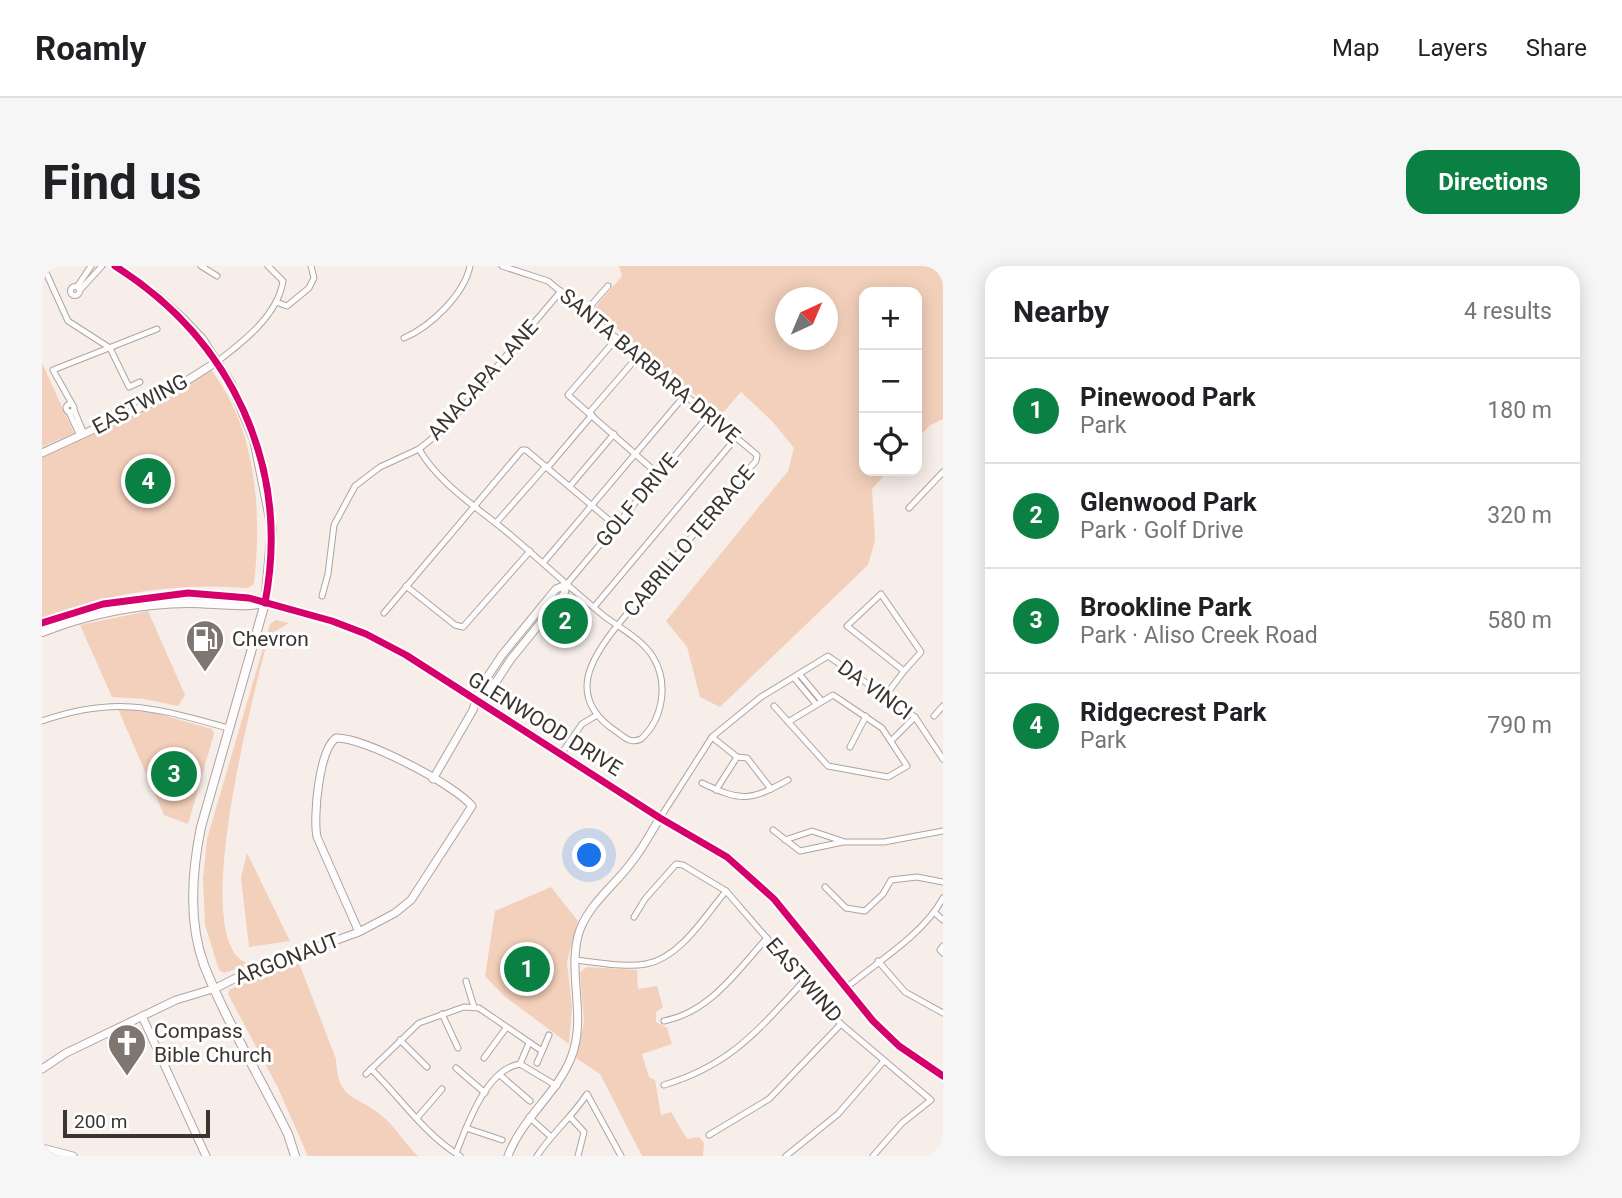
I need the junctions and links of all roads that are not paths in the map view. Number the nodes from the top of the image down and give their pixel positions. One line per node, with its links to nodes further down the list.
1 (43, 266): 14 (street)
2 (91, 266): 12 (street)
3 (102, 266): 12 (street)
4 (115, 266): 22 (main road)
5 (201, 266): 10 (street)
6 (268, 266): 15 (street, EASTWING)
7 (311, 266): 15 (street)
8 (470, 266): 18 (street)
9 (502, 266): 13 (street, SANTA BARBARA DRIVE)
10 (217, 276)
11 (608, 286): 16 (street)
12 (75, 290): 14 (street)
13 (561, 291): 16 (street, SANTA BARBARA DRIVE); 30 (street, ANACAPA LANE)
14 (59, 299): 20 (street)
15 (276, 302): 22 (street, EASTWING)
16 (586, 311): 19 (street, SANTA BARBARA DRIVE)
17 (157, 329): 20 (street)
18 (404, 338)
19 (617, 338): 21 (street, SANTA BARBARA DRIVE); 25 (street)
20 (110, 348): 23 (street); 28 (street)
21 (639, 355): 24 (street, SANTA BARBARA DRIVE); 25 (street)
22 (218, 361): 28 (street, EASTWING); 48 (main road)
23 (140, 382)
24 (685, 395): 26 (street, SANTA BARBARA DRIVE); 32 (street)
25 (591, 414): 27 (street); 34 (street)
26 (709, 415): 29 (street, SANTA BARBARA DRIVE); 36 (street, GOLF DRIVE)
27 (614, 434): 32 (street); 37 (street)
28 (82, 435): 31 (street, EASTWING)
29 (736, 438): 33 (street, SANTA BARBARA DRIVE); 49 (street)
30 (419, 449): 38 (street); 47 (street, ANACAPA LANE)
31 (42, 453)
32 (636, 453): 36 (street); 39 (street)
33 (757, 455): 52 (street, CABRILLO TERRACE)
34 (547, 466): 37 (street); 38 (street); 41 (street)
35 (943, 472): 40 (street)
36 (659, 475): 42 (street, GOLF DRIVE)
37 (570, 486): 39 (street)
38 (475, 505): 41 (street); 46 (street)
39 (592, 505): 42 (street); 44 (street)
40 (909, 508)
41 (496, 523): 43 (street)
42 (616, 526): 45 (street, GOLF DRIVE)
43 (530, 551): 44 (street); 46 (street)
44 (543, 563): 45 (street)
45 (566, 584): 49 (street); 58 (street, GOLF DRIVE)
46 (407, 586): 50 (street)
47 (322, 596)
48 (265, 604): 51 (main road, GLENWOOD DRIVE); 53 (main road, GLENWOOD DRIVE); 58 (main road, GLENWOOD DRIVE); 67 (main road)
49 (594, 607): 52 (street)
50 (384, 613)
51 (42, 623)
52 (617, 626): 61 (street); 61 (street)
53 (42, 632)
54 (904, 671): 54 (street); 56 (street)
55 (798, 678): 56 (street, DA VINCI); 57 (street); 68 (street)
56 (886, 695): 64 (street, DA VINCI)
57 (818, 701): 62 (street); 66 (street)
58 (476, 702): 73 (main road, GLENWOOD DRIVE); 76 (street)
59 (774, 706): 66 (street)
60 (943, 706): 63 (street)
61 (597, 715): 73 (street)
62 (866, 716): 70 (street); 72 (street)
63 (934, 716)
64 (915, 718): 70 (street); 71 (street, DA VINCI)
65 (42, 721): 67 (street)
66 (788, 722): 70 (street)
67 (228, 728): 101 (main road)
68 (712, 737): 74 (street); 81 (street)
69 (943, 738): 71 (street)
70 (892, 740)
71 (935, 743): 75 (street, DA VINCI)
72 (850, 747)
73 (561, 754): 81 (main road, GLENWOOD DRIVE)
74 (737, 757): 79 (street); 80 (street)
75 (943, 759)
76 (433, 779): 93 (street, ARGONAUT); 93 (street, ARGONAUT)
77 (788, 780): 79 (street)
78 (702, 783): 80 (street)
79 (771, 789): 80 (street)
80 (716, 790)
81 (660, 818): 97 (street); 102 (main road, GLENWOOD DRIVE)
82 (773, 830): 84 (street)
83 (943, 831): 85 (street)
84 (785, 840): 85 (street); 85 (street)
85 (843, 842)
86 (943, 882): 87 (street)
87 (825, 887)
88 (726, 891): 91 (street, EASTWIND); 94 (street, EASTWIND); 97 (street)
89 (943, 898): 90 (street)
90 (935, 913): 92 (street); 98 (street)
91 (634, 917)
92 (943, 920)
93 (359, 932): 101 (street, ARGONAUT)
94 (767, 938): 100 (street, EASTWIND); 107 (street)
95 (943, 946): 96 (street)
96 (943, 953)
97 (575, 960): 125 (street)
98 (878, 961): 102 (street); 104 (street)
99 (466, 981): 103 (street)
100 (804, 981): 108 (street, EASTWIND); 124 (street)
101 (216, 988): 106 (street, ARGONAUT); 140 (main road)
102 (846, 988): 123 (main road, GLENWOOD DRIVE)
103 (474, 1007): 105 (street); 109 (street)
104 (943, 1013)
105 (442, 1014): 111 (street); 113 (street)
106 (142, 1016): 121 (street, ARGONAUT); 139 (street)
107 (664, 1021)
108 (841, 1024): 116 (street, EASTWIND); 133 (street)
109 (506, 1027): 112 (street); 115 (street)
110 (549, 1035): 114 (street)
111 (400, 1040): 119 (street); 130 (street)
112 (529, 1043): 114 (street); 118 (street)
113 (458, 1048)
114 (542, 1051): 117 (street)
115 (484, 1058)
116 (883, 1062): 145 (street); 146 (street, EASTWIND)
117 (537, 1063)
118 (520, 1064): 122 (street); 125 (street)
119 (427, 1067)
120 (456, 1068): 127 (street)
121 (42, 1069)
122 (500, 1075): 127 (street); 128 (street)
123 (943, 1076)
124 (664, 1085)
125 (556, 1086): 129 (street)
126 (442, 1089): 130 (street)
127 (485, 1093): 132 (street)
128 (530, 1101)
129 (529, 1117): 134 (street); 141 (street)
130 (417, 1118): 137 (street)
131 (571, 1118): 134 (street); 143 (street); 144 (street)
132 (466, 1128): 135 (street); 137 (street)
133 (709, 1135)
134 (550, 1136): 142 (street)
135 (502, 1140)
136 (42, 1147): 138 (street)
137 (458, 1155)
138 (73, 1156)
139 (206, 1156)
140 (295, 1156)
141 (508, 1156)
142 (537, 1156)
143 (578, 1156)
144 (621, 1156)
145 (786, 1156)
146 (873, 1156)

